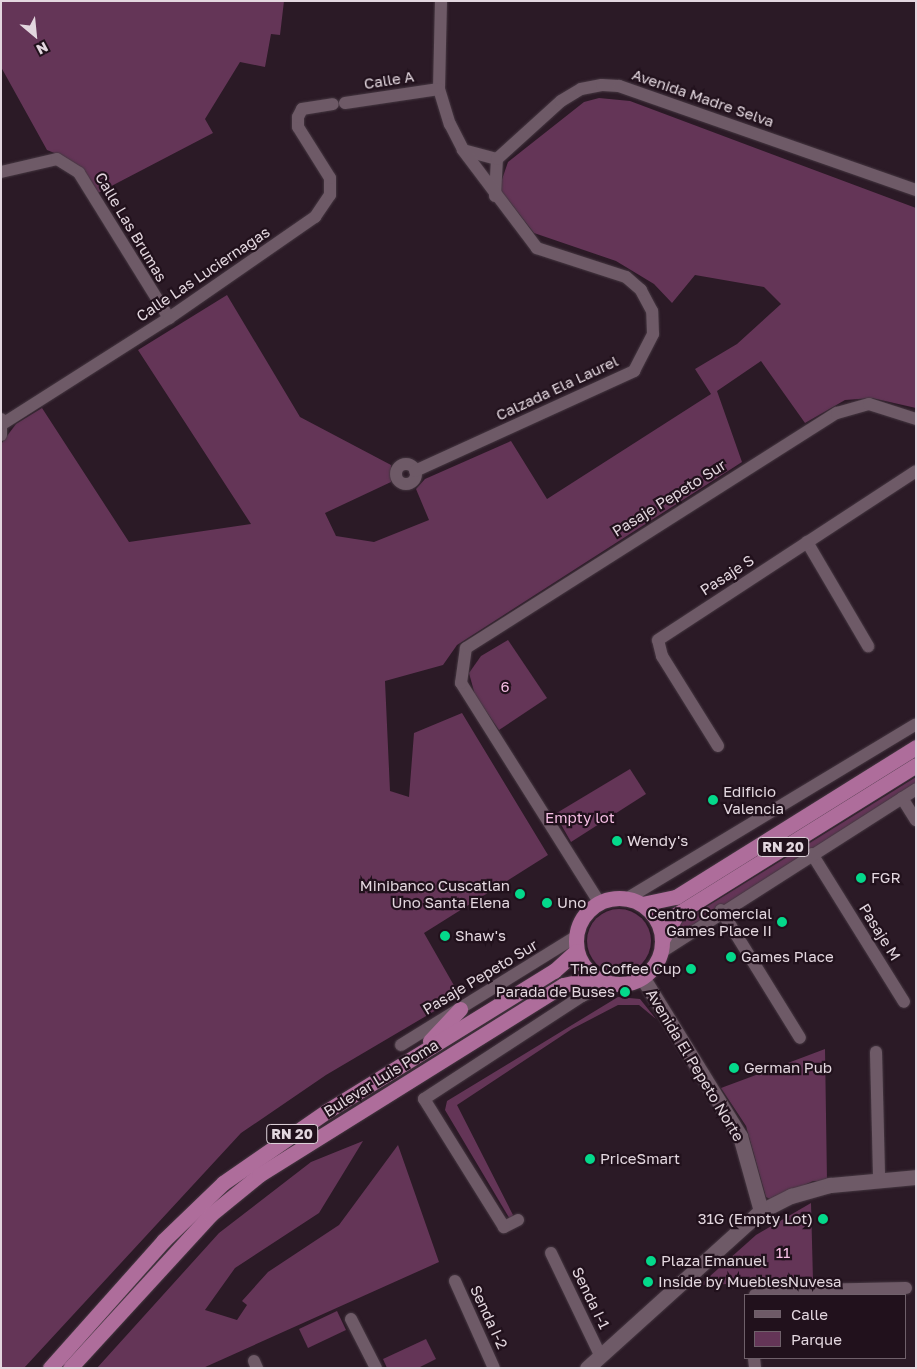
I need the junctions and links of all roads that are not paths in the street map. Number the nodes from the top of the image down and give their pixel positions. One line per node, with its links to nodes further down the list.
1 (441, 1): 2 (street)
2 (439, 89): 3 (street, Calle A); 4 (street)
3 (302, 109): 9 (street, Calle Las Luciernagas)
4 (463, 150): 5 (street); 8 (street, Calzada Ela Laurel)
5 (497, 159): 7 (street, Avenida Madre Selva); 8 (street)
6 (1, 172): 9 (street, Calle Las Brumas)
7 (916, 190)
8 (496, 199): 12 (street, Calzada Ela Laurel)
9 (169, 318): 11 (street, Calle Las Luciernagas)
10 (916, 419): 25 (street, Pasaje Pepeto Sur)
11 (2, 426)
12 (415, 471)
13 (916, 471): 14 (street, Pasaje S)
14 (808, 542): 15 (street); 17 (street, Pasaje S)
15 (868, 646)
16 (916, 724): 24 (street)
17 (718, 746)
18 (916, 747): 26 (highway, RN 20)
19 (916, 765): 29 (highway, RN 20)
20 (916, 790): 21 (street)
21 (902, 798): 22 (street); 23 (street)
22 (916, 820)
23 (812, 854): 27 (street); 32 (street, Pasaje M)
24 (628, 898): 25 (highway); 26 (highway)
25 (599, 902): 28 (highway, RN 20)
26 (642, 904): 29 (highway)
27 (721, 910): 29 (street); 34 (street)
28 (576, 944): 31 (highway); 33 (street, Pasaje Pepeto Sur); 37 (highway, Bulevar Luis Poma / RN 20)
29 (661, 947): 30 (highway, RN 20)
30 (642, 978): 31 (highway, RN 20); 40 (main road, Avenida El Pepeto Norte)
31 (602, 981): 41 (street); 49 (highway, Bulevar Luis Poma / RN 20)
32 (904, 1002)
33 (460, 1009): 35 (street, Pasaje Pepeto Sur); 37 (highway)
34 (800, 1038)
35 (401, 1044)
36 (876, 1052): 38 (street)
37 (417, 1055): 48 (highway, Bulevar Luis Poma / RN 20)
38 (879, 1177): 39 (main road); 40 (main road)
39 (916, 1177)
40 (761, 1211): 47 (main road)
41 (518, 1220)
42 (551, 1254): 47 (street, Senda I-1)
43 (455, 1281): 51 (street, Senda I-2)
44 (906, 1288): 45 (street)
45 (757, 1294)
46 (351, 1320): 50 (street)
47 (594, 1364)
48 (50, 1368)
49 (70, 1368)
50 (376, 1368)
51 (494, 1368)

